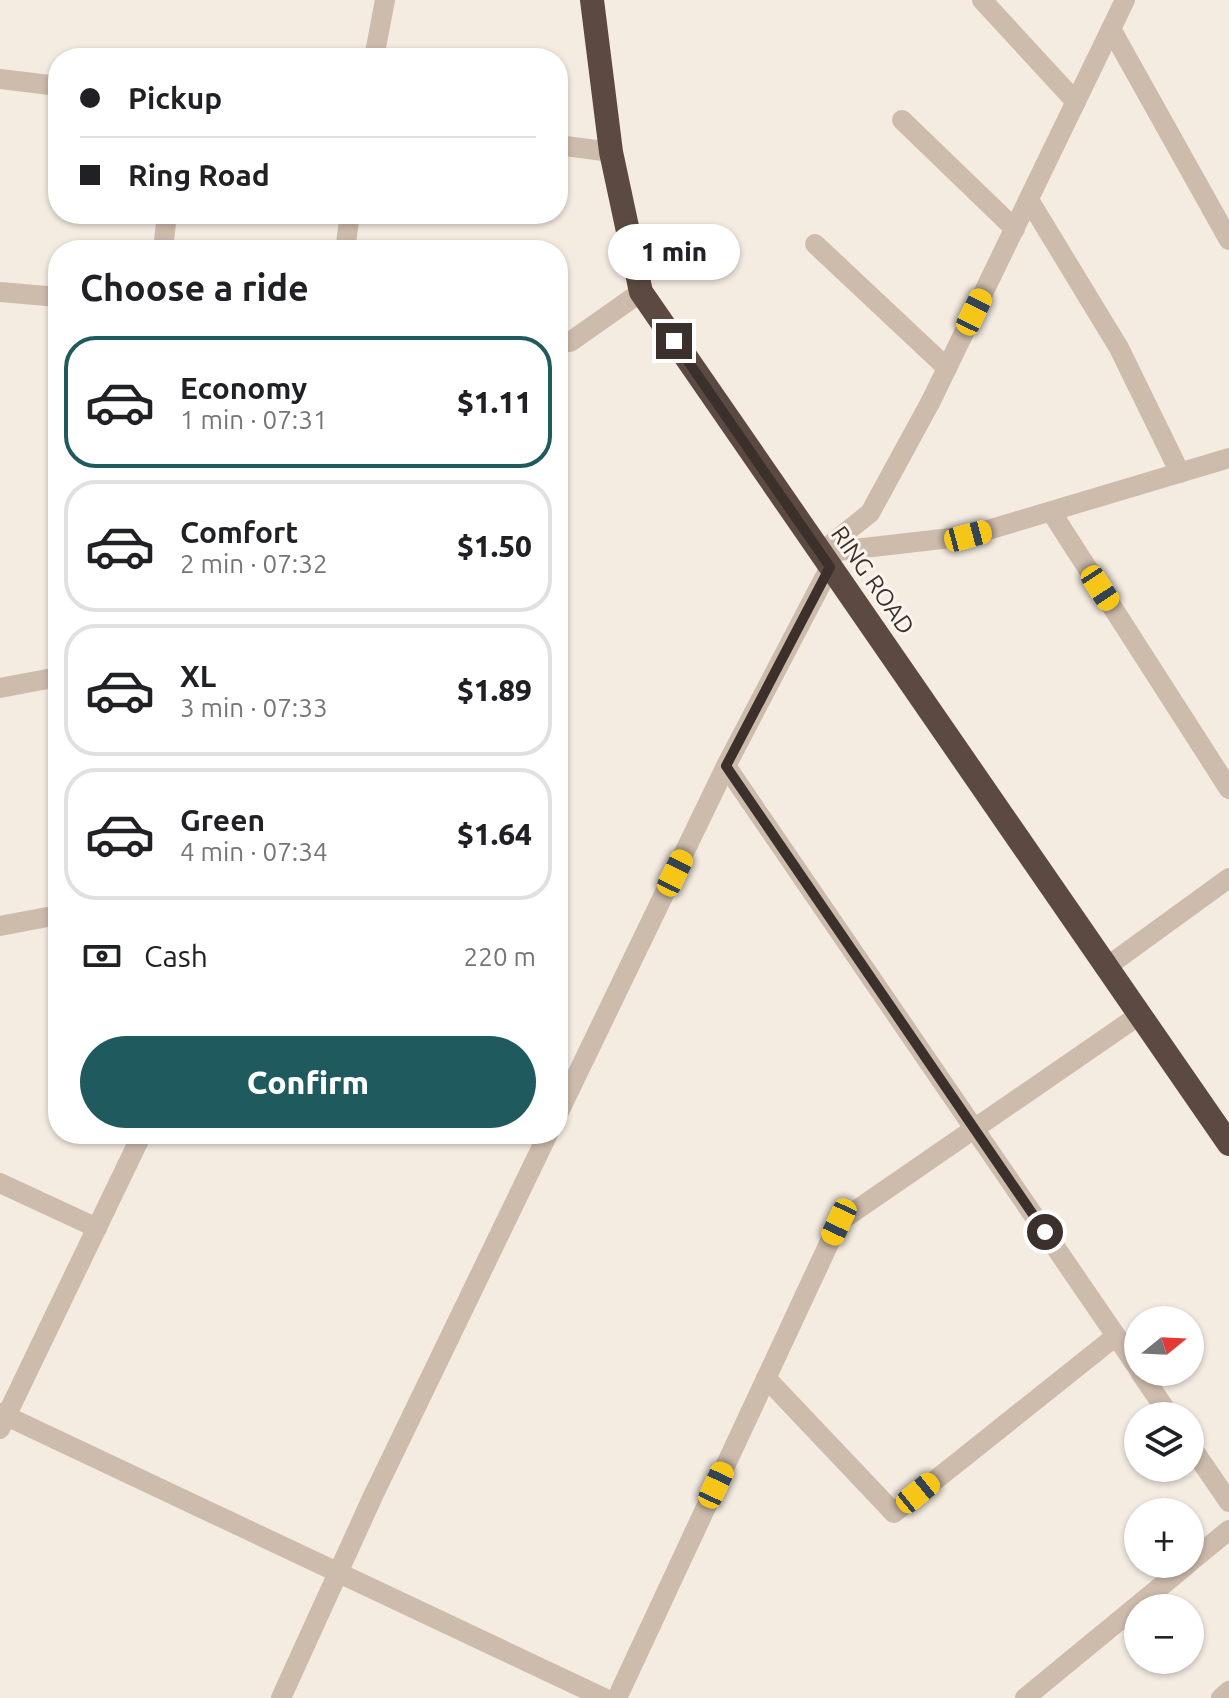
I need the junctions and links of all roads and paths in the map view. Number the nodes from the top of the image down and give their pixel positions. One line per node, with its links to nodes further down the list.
1 (385, 0): 6 (street)
2 (592, 0): 12 (highway, RING ROAD)
3 (982, 0): 9 (street)
4 (1125, 0): 5 (street)
5 (1111, 29): 9 (street); 15 (street)
6 (376, 48)
7 (0, 79): 8 (street)
8 (48, 85)
9 (1076, 102): 13 (street)
10 (902, 120): 14 (street)
11 (568, 146): 12 (street)
12 (611, 152): 18 (highway, RING ROAD)
13 (1029, 200): 14 (street); 23 (street)
14 (1015, 229): 21 (street)
15 (1229, 240)
16 (815, 244): 21 (street)
17 (0, 292): 19 (street)
18 (641, 292): 20 (street); 25 (highway, RING ROAD)
19 (48, 296)
20 (568, 342)
21 (947, 368): 25 (street)
22 (1229, 458): 23 (street)
23 (1180, 473): 24 (street)
24 (1052, 513): 25 (street); 29 (street)
25 (825, 560): 28 (street); 33 (highway, RING ROAD)
26 (48, 679): 27 (street)
27 (0, 688)
28 (726, 766): 35 (street); 36 (street)
29 (1229, 789)
30 (1229, 878): 33 (street)
31 (48, 917): 32 (street)
32 (0, 926)
33 (1105, 968): 34 (highway, RING ROAD)
34 (1138, 1016): 36 (street); 39 (highway, RING ROAD)
35 (568, 1093)
36 (974, 1129): 42 (street); 44 (street)
37 (137, 1144): 41 (street)
38 (543, 1144): 50 (street)
39 (1229, 1144)
40 (0, 1183): 41 (street)
41 (97, 1228): 45 (street)
42 (1116, 1336): 43 (street); 44 (street)
43 (1124, 1348)
44 (766, 1378): 55 (street)
45 (2, 1419): 50 (street)
46 (1204, 1465): 47 (street)
47 (1229, 1502)
48 (1229, 1530): 49 (street)
49 (1204, 1551)
50 (338, 1572): 53 (street); 54 (street)
51 (1171, 1578): 56 (street)
52 (1229, 1691): 57 (street)
53 (281, 1698)
54 (604, 1698)
55 (617, 1698)
56 (1025, 1698)
57 (1221, 1698)

